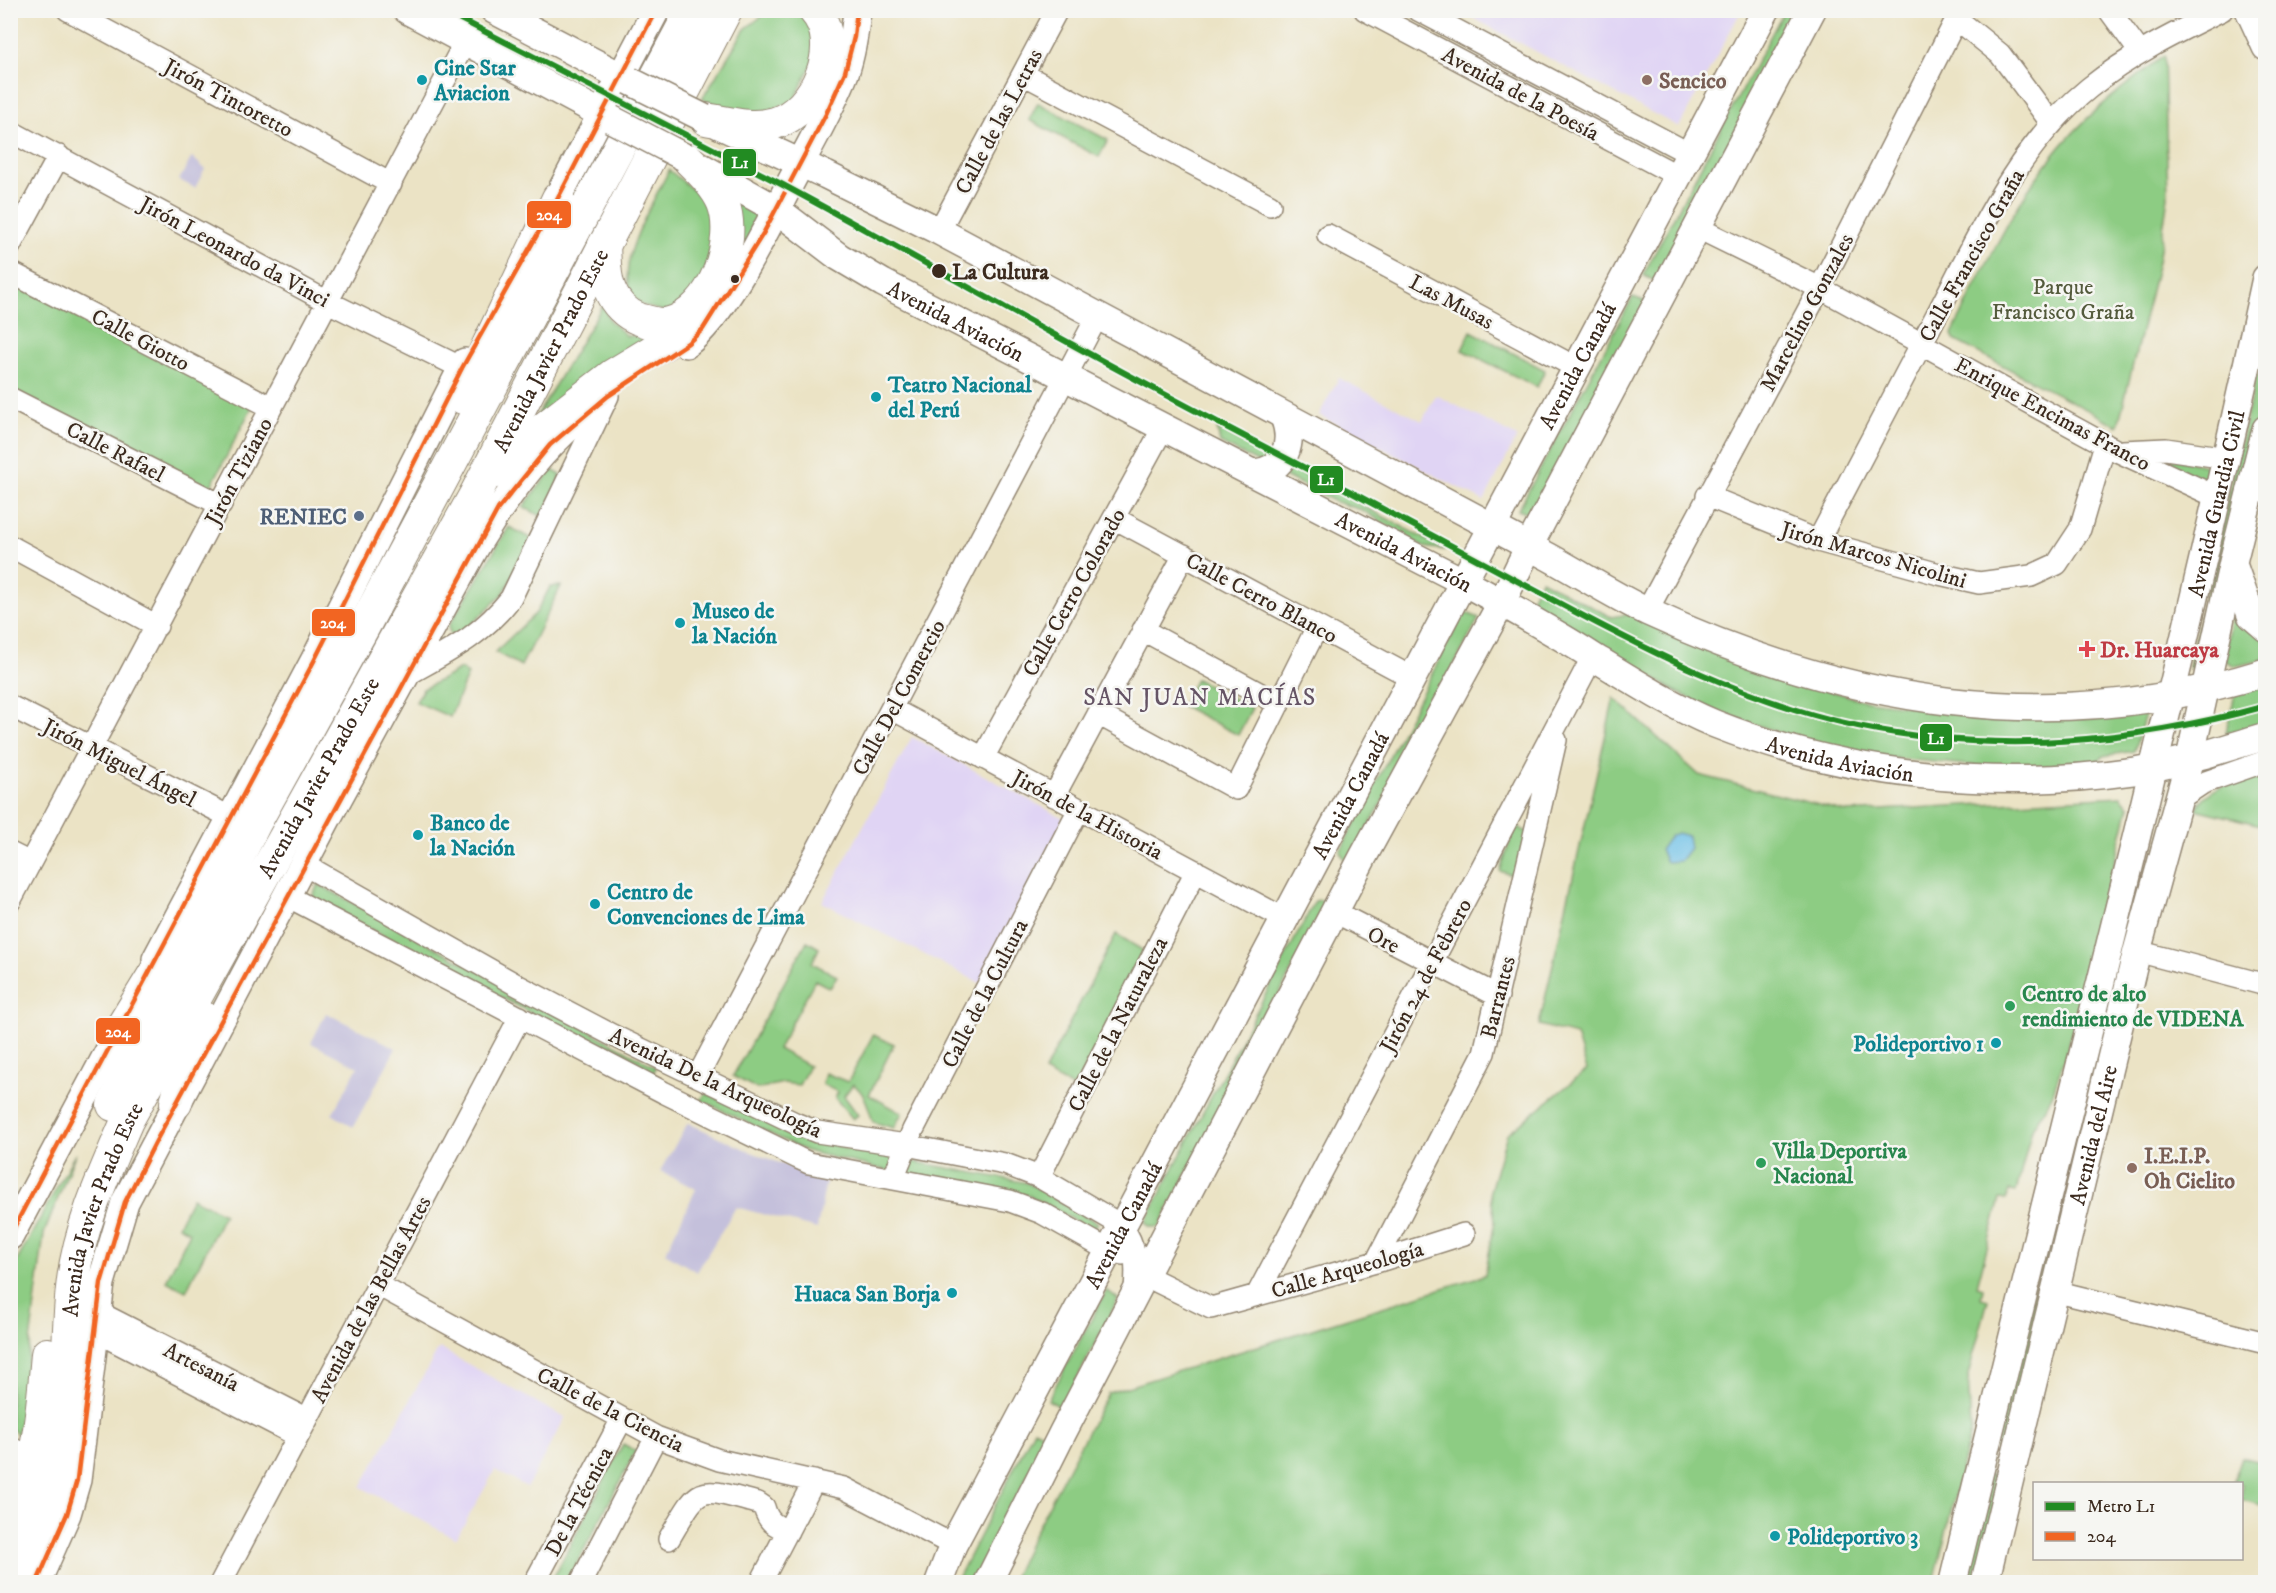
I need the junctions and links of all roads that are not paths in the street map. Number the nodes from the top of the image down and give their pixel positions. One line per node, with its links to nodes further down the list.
1 (68, 10): 35 (street, Jirón Tintoretto)
2 (406, 10): 22 (main road, Avenida Aviación)
3 (494, 10): 26 (main road)
4 (656, 10): 26 (main road, Avenida Javier Prado Este)
5 (692, 10): 81 (highway, Avenida Javier Prado Este)
6 (726, 10): 21 (highway, Avenida Javier Prado Este)
7 (749, 10): 21 (highway)
8 (814, 10): 28 (highway)
9 (857, 10): 33 (main road, Avenida Javier Prado Este)
10 (1057, 10): 25 (street, Calle de las Letras)
11 (1365, 10): 20 (street, Avenida de la Poesía)
12 (1412, 10): 20 (street)
13 (1418, 10): 34 (street, Avenida de la Poesía)
14 (1766, 10): 34 (main road, Avenida Canadá)
15 (1812, 10): 39 (main road, Avenida Canadá)
16 (2109, 10): 24 (street)
17 (2222, 10): 24 (street, Calle Francisco Graña)
18 (2249, 10): 23 (main road)
19 (1959, 15): 29 (street); 48 (street, Marcelino Gonzales)
20 (1402, 30): 34 (street, Avenida de la Poesía)
21 (710, 40): 42 (highway, Avenida Javier Prado Este)
22 (465, 42): 27 (main road, Avenida Aviación); 35 (street, Jirón Tiziano)
23 (2265, 47)
24 (2139, 51): 29 (street, Calle Francisco Graña)
25 (1023, 74): 37 (street); 40 (street, Calle de las Letras)
26 (625, 78): 27 (main road, Avenida Javier Prado Este); 28 (main road, bridge)
27 (606, 116): 32 (main road, Avenida Aviación, bridge); 36 (main road, Avenida Javier Prado Este)
28 (705, 119): 33 (main road)
29 (2052, 124): 52 (street, Calle Francisco Graña)
30 (10, 131): 31 (street, Jirón Leonardo da Vinci)
31 (59, 156): 43 (street); 49 (street, Jirón Leonardo da Vinci)
32 (686, 159): 38 (main road, Avenida Aviación); 42 (highway)
33 (800, 164): 38 (main road, Avenida Javier Prado Este); 40 (main road)
34 (1684, 165): 45 (main road, Avenida Canadá)
35 (391, 184): 49 (street, Jirón Tiziano)
36 (558, 198): 54 (main road, Avenida Javier Prado Este); 81 (highway)
37 (1270, 205)
38 (776, 209): 50 (main road, Avenida Javier Prado Este); 56 (main road, Avenida Aviación)
39 (1696, 227): 47 (main road, Avenida Canadá); 48 (street, Enrique Encimas Franco)
40 (939, 231): 51 (main road)
41 (1328, 235): 55 (street, Las Musas)
42 (604, 245): 66 (highway, Avenida Javier Prado Este)
43 (10, 246)
44 (10, 272): 59 (street, Calle Giotto)
45 (1627, 273): 47 (main road); 55 (main road, Avenida Canadá)
46 (2265, 278): 53 (main road, Avenida Guardia Civil)
47 (1665, 288): 74 (main road, Avenida Canadá)
48 (1820, 288): 52 (street, Enrique Encimas Franco); 67 (street, Marcelino Gonzales)
49 (328, 302): 54 (street, Jirón Leonardo da Vinci); 59 (street, Jirón Tiziano)
50 (721, 304): 57 (main road, Avenida Javier Prado Este); 66 (highway)
51 (1097, 317): 56 (street, Calle Del Comercio); 60 (main road)
52 (1922, 343): 63 (street, Enrique Encimas Franco); 72 (street, Calle Francisco Graña)
53 (2257, 363): 64 (main road, Avenida Guardia Civil)
54 (462, 368): 106 (main road, Avenida Javier Prado Este)
55 (1577, 368): 71 (main road, Avenida Canadá)
56 (1066, 375): 61 (main road, Avenida Aviación); 93 (street, Calle Del Comercio)
57 (608, 396): 87 (main road, Avenida Javier Prado Este); 87 (street)
58 (10, 398): 69 (street, Calle Rafael)
59 (271, 407): 69 (street, Jirón Tiziano)
60 (1284, 417): 65 (main road); 71 (main road)
61 (1164, 426): 65 (main road, Avenida Aviación); 70 (street, Calle Cerro Colorado)
62 (2265, 429): 76 (main road, Avenida Guardia Civil)
63 (2112, 448): 64 (street); 68 (street, Enrique Encimas Franco); 72 (street, Jirón Marcos Nicolini)
64 (2227, 458): 68 (main road, Avenida Guardia Civil)
65 (1255, 473): 77 (main road, Avenida Aviación)
66 (475, 495): 96 (highway, Avenida Javier Prado Este)
67 (1707, 496): 72 (street, Jirón Marcos Nicolini); 79 (street, Marcelino Gonzales)
68 (2218, 498): 90 (main road, Avenida Guardia Civil)
69 (220, 505): 80 (street, Jirón Tiziano)
70 (1114, 518): 75 (street, Calle Cerro Blanco); 99 (street, Calle Cerro Colorado)
71 (1492, 526): 74 (main road); 77 (main road, Avenida Canadá)
72 (1818, 541)
73 (10, 546): 80 (street)
74 (1529, 546): 78 (main road, Avenida Canadá); 79 (main road)
75 (1184, 555): 82 (street, Calle Cerro Blanco); 84 (street)
76 (2233, 562): 83 (main road); 89 (main road, Avenida Guardia Civil)
77 (1462, 581): 78 (main road, Avenida Aviación); 88 (main road, Avenida Canadá)
78 (1502, 602): 85 (main road, Avenida Aviación); 109 (main road, Avenida Canadá)
79 (1647, 611): 90 (main road)
80 (157, 626): 98 (street, Jirón Tiziano)
81 (364, 626): 106 (highway, Avenida Javier Prado Este)
82 (1317, 627): 88 (street, Calle Cerro Blanco); 91 (street)
83 (2265, 628)
84 (1143, 630): 91 (street); 95 (street)
85 (1593, 656): 94 (street, Jirón 24 de Febrero); 102 (main road, Avenida Aviación)
86 (2265, 672): 89 (main road)
87 (407, 675): 111 (main road, Avenida Javier Prado Este)
88 (1411, 677): 107 (main road, Avenida Canadá)
89 (2206, 688): 90 (main road); 100 (main road, Avenida del Aire)
90 (2173, 695): 102 (main road, Avenida del Aire)
91 (1279, 704): 95 (street)
92 (10, 706): 98 (street, Jirón Miguel Ángel)
93 (892, 709): 99 (street, Jirón de la Historia); 127 (street, Calle Del Comercio)
94 (1563, 710): 121 (street, Jirón 24 de Febrero); 123 (street, Barrantes)
95 (1098, 714): 103 (street)
96 (346, 727): 128 (highway); 157 (highway, Avenida Javier Prado Este)
97 (2265, 736): 100 (main road, Avenida Aviación)
98 (91, 748): 106 (street, Jirón Miguel Ángel); 110 (street, Jirón Tiziano)
99 (983, 758): 103 (street, Jirón de la Historia)
100 (2190, 758): 102 (main road, Avenida Aviación); 104 (main road, Avenida del Aire)
101 (2265, 761): 104 (street)
102 (2154, 766): 125 (main road, Avenida del Aire)
103 (1054, 796): 105 (street, Jirón de la Historia)
104 (2179, 799): 120 (main road, Avenida del Aire)
105 (1079, 809): 112 (street, Jirón de la Historia); 129 (street, Calle de la Cultura)
106 (242, 820): 126 (highway); 153 (highway, Avenida Javier Prado Este)
107 (1325, 843): 109 (main road); 113 (main road, Avenida Canadá)
108 (10, 853): 110 (street)
109 (1364, 857): 116 (main road, Avenida Canadá)
110 (30, 863): 115 (street, Jirón Tiziano)
111 (303, 864): 114 (main road, Avenida Javier Prado Este); 117 (street, Avenida De la Arqueología)
112 (1196, 872): 118 (street, Jirón de la Historia); 130 (street, Calle de la Naturaleza)
113 (1301, 890): 116 (main road); 118 (main road, Avenida Canadá)
114 (287, 896): 119 (street, Avenida De la Arqueología); 128 (main road, Avenida Javier Prado Este)
115 (10, 901)
116 (1337, 908): 121 (street, Ore); 137 (main road, Avenida Canadá)
117 (387, 912): 119 (street); 127 (street, Avenida De la Arqueología)
118 (1285, 919): 132 (main road, Avenida Canadá)
119 (373, 940): 124 (street, Avenida De la Arqueología)
120 (2137, 951): 122 (street); 125 (main road, Avenida del Aire)
121 (1431, 963): 123 (street, Ore); 140 (street, Jirón 24 de Febrero)
122 (2265, 985)
123 (1498, 996): 136 (street, Barrantes)
124 (520, 1017): 131 (street, Avenida De la Arqueología); 138 (street, Avenida de las Bellas Artes)
125 (2106, 1023): 139 (main road, Avenida del Aire); 149 (main road, Avenida del Aire)
126 (118, 1033): 134 (main road)
127 (699, 1076): 129 (street, Avenida De la Arqueología)
128 (176, 1102): 141 (main road, Avenida Javier Prado Este)
129 (906, 1145): 130 (street, Avenida De la Arqueología); 131 (street, Calle de la Cultura)
130 (1039, 1177): 132 (street, Avenida De la Arqueología)
131 (893, 1178): 135 (street, Avenida De la Arqueología)
132 (1121, 1225): 135 (main road, Avenida Canadá); 137 (street)
133 (1464, 1234): 136 (street, Calle Arqueología)
134 (10, 1236)
135 (1108, 1250): 137 (street, Avenida De la Arqueología); 143 (main road, Avenida Canadá)
136 (1376, 1262): 140 (street, Calle Arqueología)
137 (1142, 1273): 140 (street, Calle Arqueología); 146 (main road, Avenida Canadá)
138 (378, 1285): 144 (street, Calle de la Ciencia); 145 (street, Avenida de las Bellas Artes)
139 (2054, 1292): 142 (street); 151 (main road, Avenida del Aire)
140 (1257, 1295)
141 (96, 1322): 145 (street, Artesanía); 158 (main road, Avenida Javier Prado Este)
142 (2265, 1343)
143 (1024, 1412): 146 (main road); 156 (main road, Avenida Canadá)
144 (622, 1419): 147 (street, Calle de la Ciencia); 160 (street, De la Técnica)
145 (302, 1427): 159 (street, Avenida de las Bellas Artes)
146 (1063, 1432): 164 (main road, Avenida Canadá)
147 (656, 1437): 152 (street, Calle de la Ciencia); 161 (street, De la Técnica)
148 (10, 1453): 150 (highway)
149 (1983, 1457): 151 (main road); 165 (main road, Avenida del Aire)
150 (10, 1464)
151 (2013, 1465): 166 (main road, Avenida del Aire)
152 (814, 1481): 154 (street); 156 (street, Calle de la Ciencia)
153 (10, 1525)
154 (788, 1531): 155 (street); 162 (street)
155 (669, 1539)
156 (953, 1545): 163 (main road, Avenida Canadá)
157 (10, 1575)
158 (37, 1582)
159 (221, 1582)
160 (535, 1582)
161 (581, 1582)
162 (761, 1582)
163 (939, 1582)
164 (988, 1582)
165 (1953, 1582)
166 (1985, 1582)

